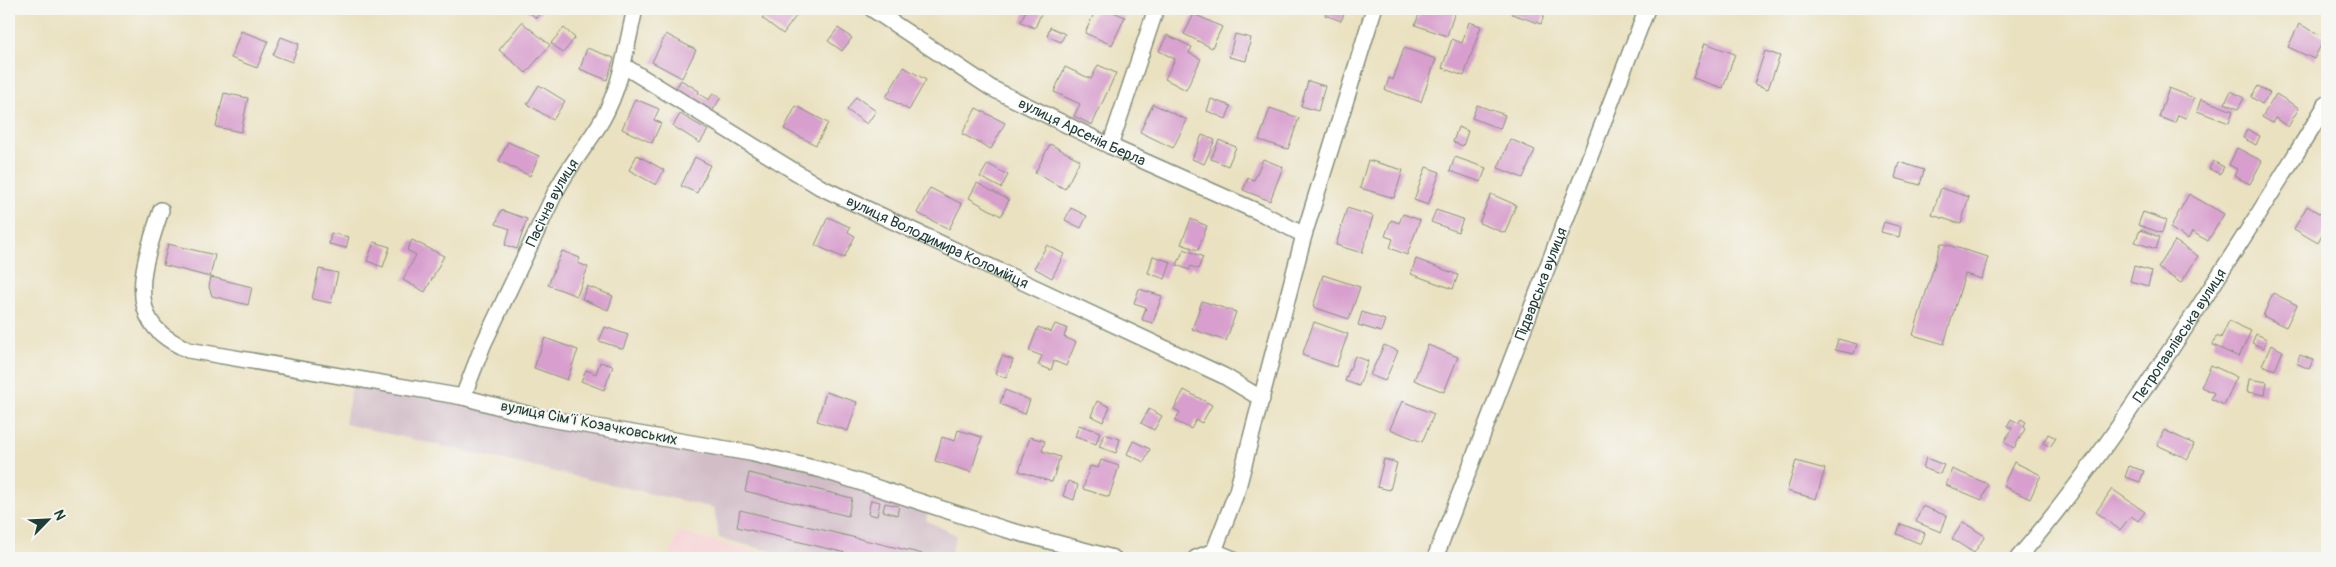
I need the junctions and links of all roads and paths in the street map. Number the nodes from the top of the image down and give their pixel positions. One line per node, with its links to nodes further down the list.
1 (635, 9): 6 (street, Пасічна вулиця)
2 (872, 9): 8 (street, вулиця Арсенія Берла)
3 (1156, 9): 8 (street)
4 (1374, 9): 10 (street)
5 (1646, 9): 17 (street, Підварська вулиця)
6 (624, 66): 11 (street, Пасічна вулиця); 12 (street, вулиця Володимира Коломійця)
7 (2327, 103): 18 (street, Петропавлівська вулиця)
8 (1110, 146): 10 (street, вулиця Арсенія Берла)
9 (161, 210): 11 (street, вулиця Сімʼї Козачковських)
10 (1304, 235): 12 (street)
11 (463, 397): 14 (street, вулиця Сімʼї Козачковських)
12 (1262, 398): 13 (street)
13 (1214, 551): 15 (street); 16 (street)
14 (1112, 558)
15 (1196, 558)
16 (1231, 558)
17 (1435, 558)
18 (2018, 558)

